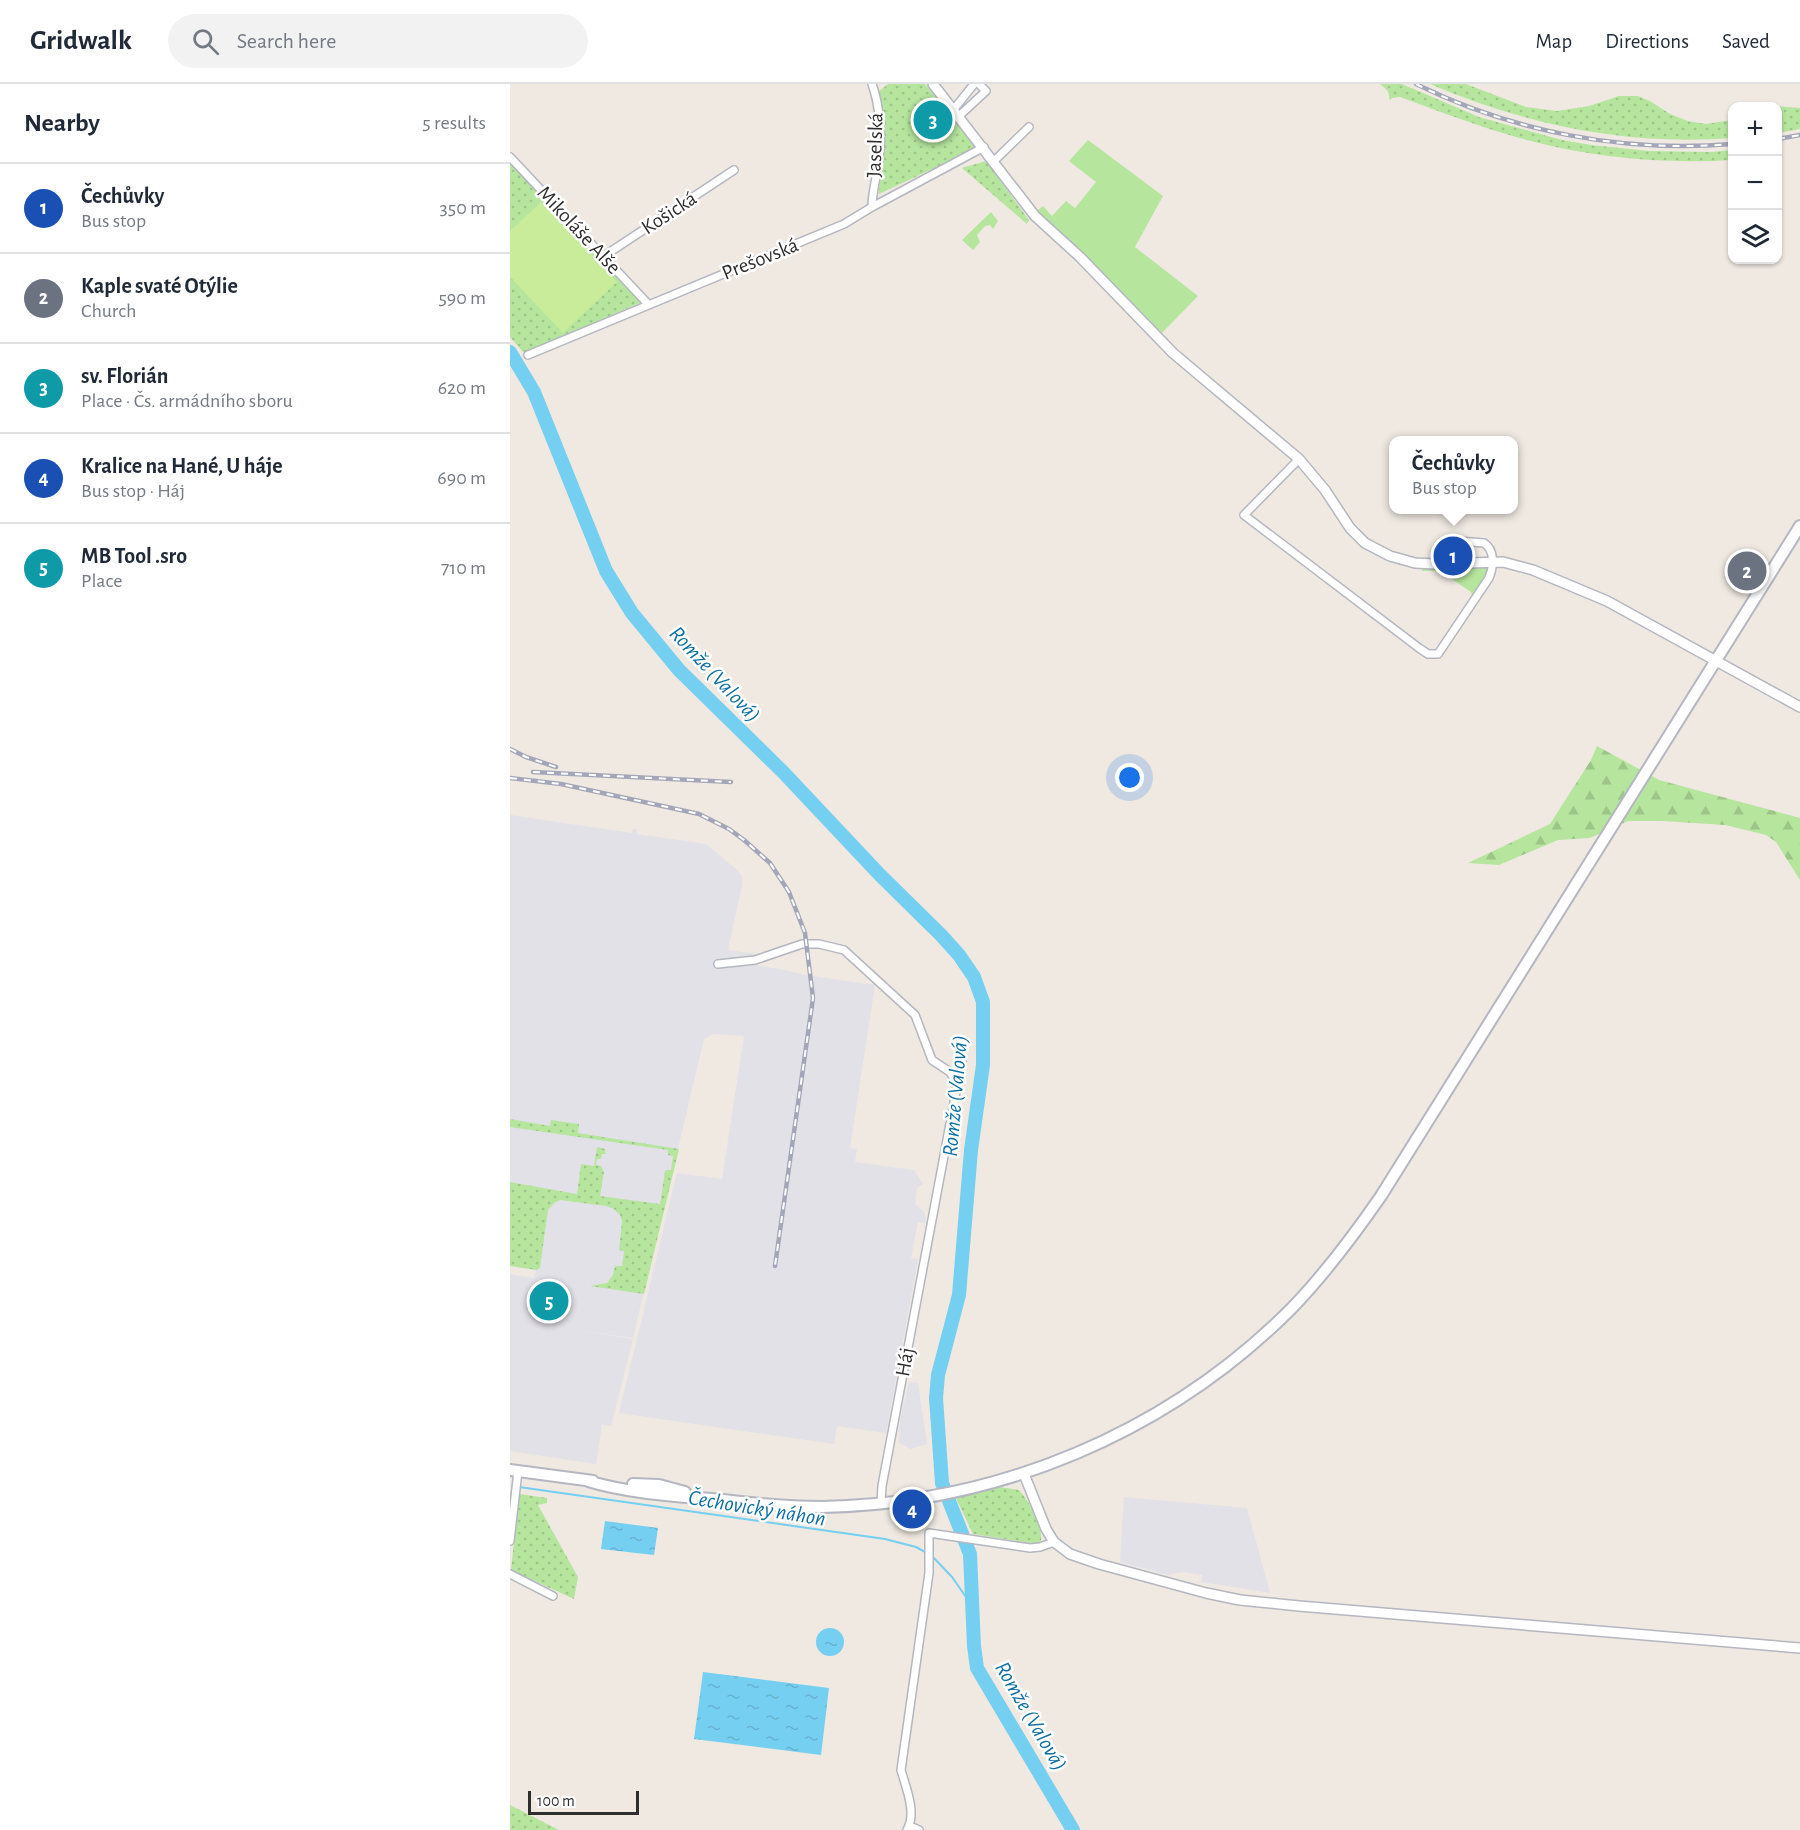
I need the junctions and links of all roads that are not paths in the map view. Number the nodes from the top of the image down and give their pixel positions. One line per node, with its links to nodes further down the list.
1 (872, 84): 11 (street, Jaselská)
2 (933, 84): 5 (street)
3 (974, 84): 5 (street)
4 (979, 84): 5 (street)
5 (957, 112): 7 (street)
6 (1029, 127): 9 (street)
7 (984, 147): 9 (street); 11 (street, Prešovská)
8 (510, 157): 12 (street, Mikoláše Alše)
9 (994, 161): 15 (street)
10 (734, 170): 12 (street, Košická)
11 (872, 207): 13 (street, Prešovská)
12 (604, 256): 13 (street, Mikoláše Alše)
13 (648, 304): 14 (street, Prešovská)
14 (528, 355)
15 (1299, 459): 17 (street); 18 (street)
16 (1800, 526): 19 (main road)
17 (1492, 562): 18 (street); 18 (street); 19 (street)
18 (1435, 564)
19 (1716, 660): 20 (street); 25 (main road)
20 (1800, 707)
21 (718, 964): 23 (street)
22 (962, 1060): 23 (street, Háj)
23 (957, 1087): 26 (street, Háj)
24 (514, 1470): 26 (main road); 27 (street)
25 (1024, 1474): 26 (main road); 28 (street)
26 (881, 1503)
27 (510, 1541)
28 (1054, 1542): 31 (street); 32 (street)
29 (510, 1575): 30 (street)
30 (553, 1596)
31 (1800, 1648)
32 (908, 1828): 33 (street)
33 (919, 1830)

